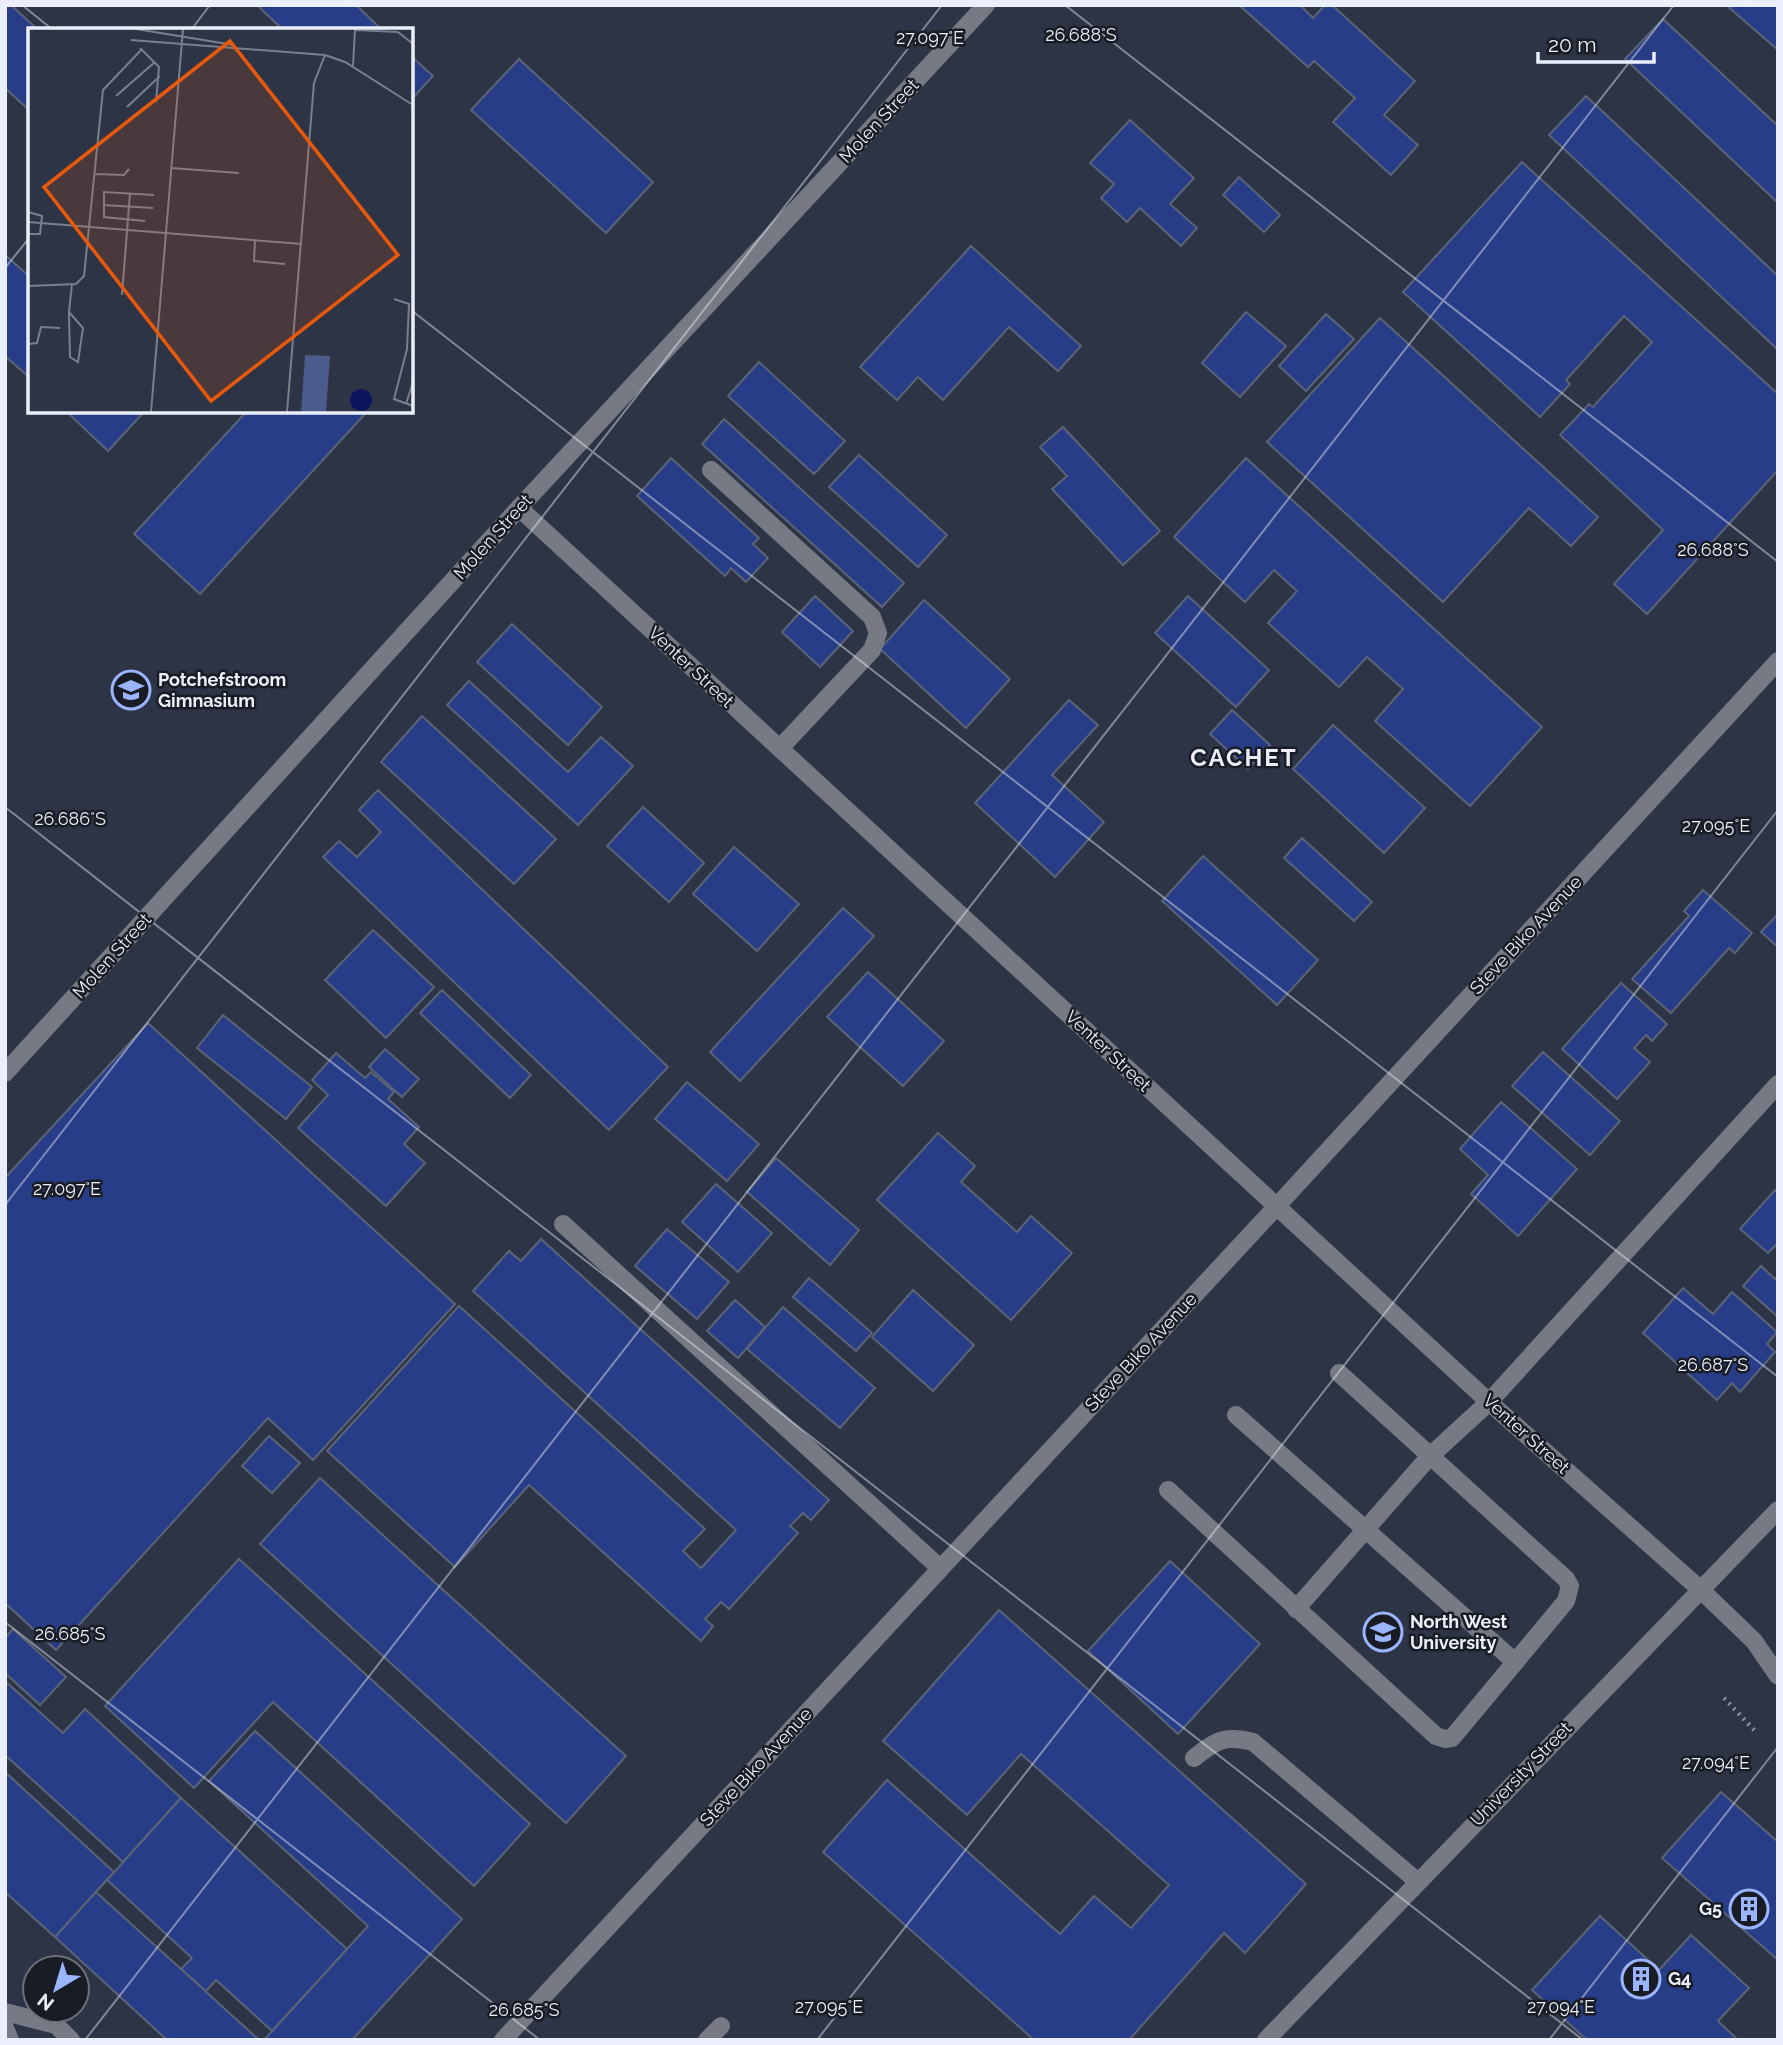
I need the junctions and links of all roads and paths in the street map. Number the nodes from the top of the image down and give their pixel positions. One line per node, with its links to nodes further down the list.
1 (986, 5): 3 (street, Molen Street)
2 (711, 470): 5 (street)
3 (519, 508): 5 (street, Venter Street); 6 (street, Molen Street)
4 (1778, 661): 8 (street, Steve Biko Avenue)
5 (780, 748): 8 (street, Venter Street)
6 (5, 1073)
7 (1778, 1084): 11 (street)
8 (1277, 1206): 11 (street, Venter Street); 17 (street, Steve Biko Avenue)
9 (563, 1224): 17 (street)
10 (1339, 1373): 13 (street)
11 (1489, 1402): 13 (street); 18 (street, Venter Street)
12 (1236, 1415): 16 (street)
13 (1429, 1457): 16 (street); 20 (street)
14 (1168, 1490): 19 (street)
15 (1778, 1510): 18 (street, University Street)
16 (1364, 1529): 19 (street); 20 (street)
17 (940, 1569): 31 (street, Steve Biko Avenue)
18 (1701, 1590): 21 (street, Venter Street); 25 (street, University Street)
19 (1296, 1609): 20 (street)
20 (1514, 1661)
21 (1778, 1676)
22 (1724, 1698): 23 (path)
23 (1757, 1733)
24 (1194, 1758): 25 (street)
25 (1417, 1881): 33 (street, University Street)
26 (5, 2012): 30 (street)
27 (721, 2026): 32 (street)
28 (5, 2028): 29 (street)
29 (10, 2040)
30 (71, 2040)
31 (503, 2040)
32 (707, 2040)
33 (1266, 2040)

